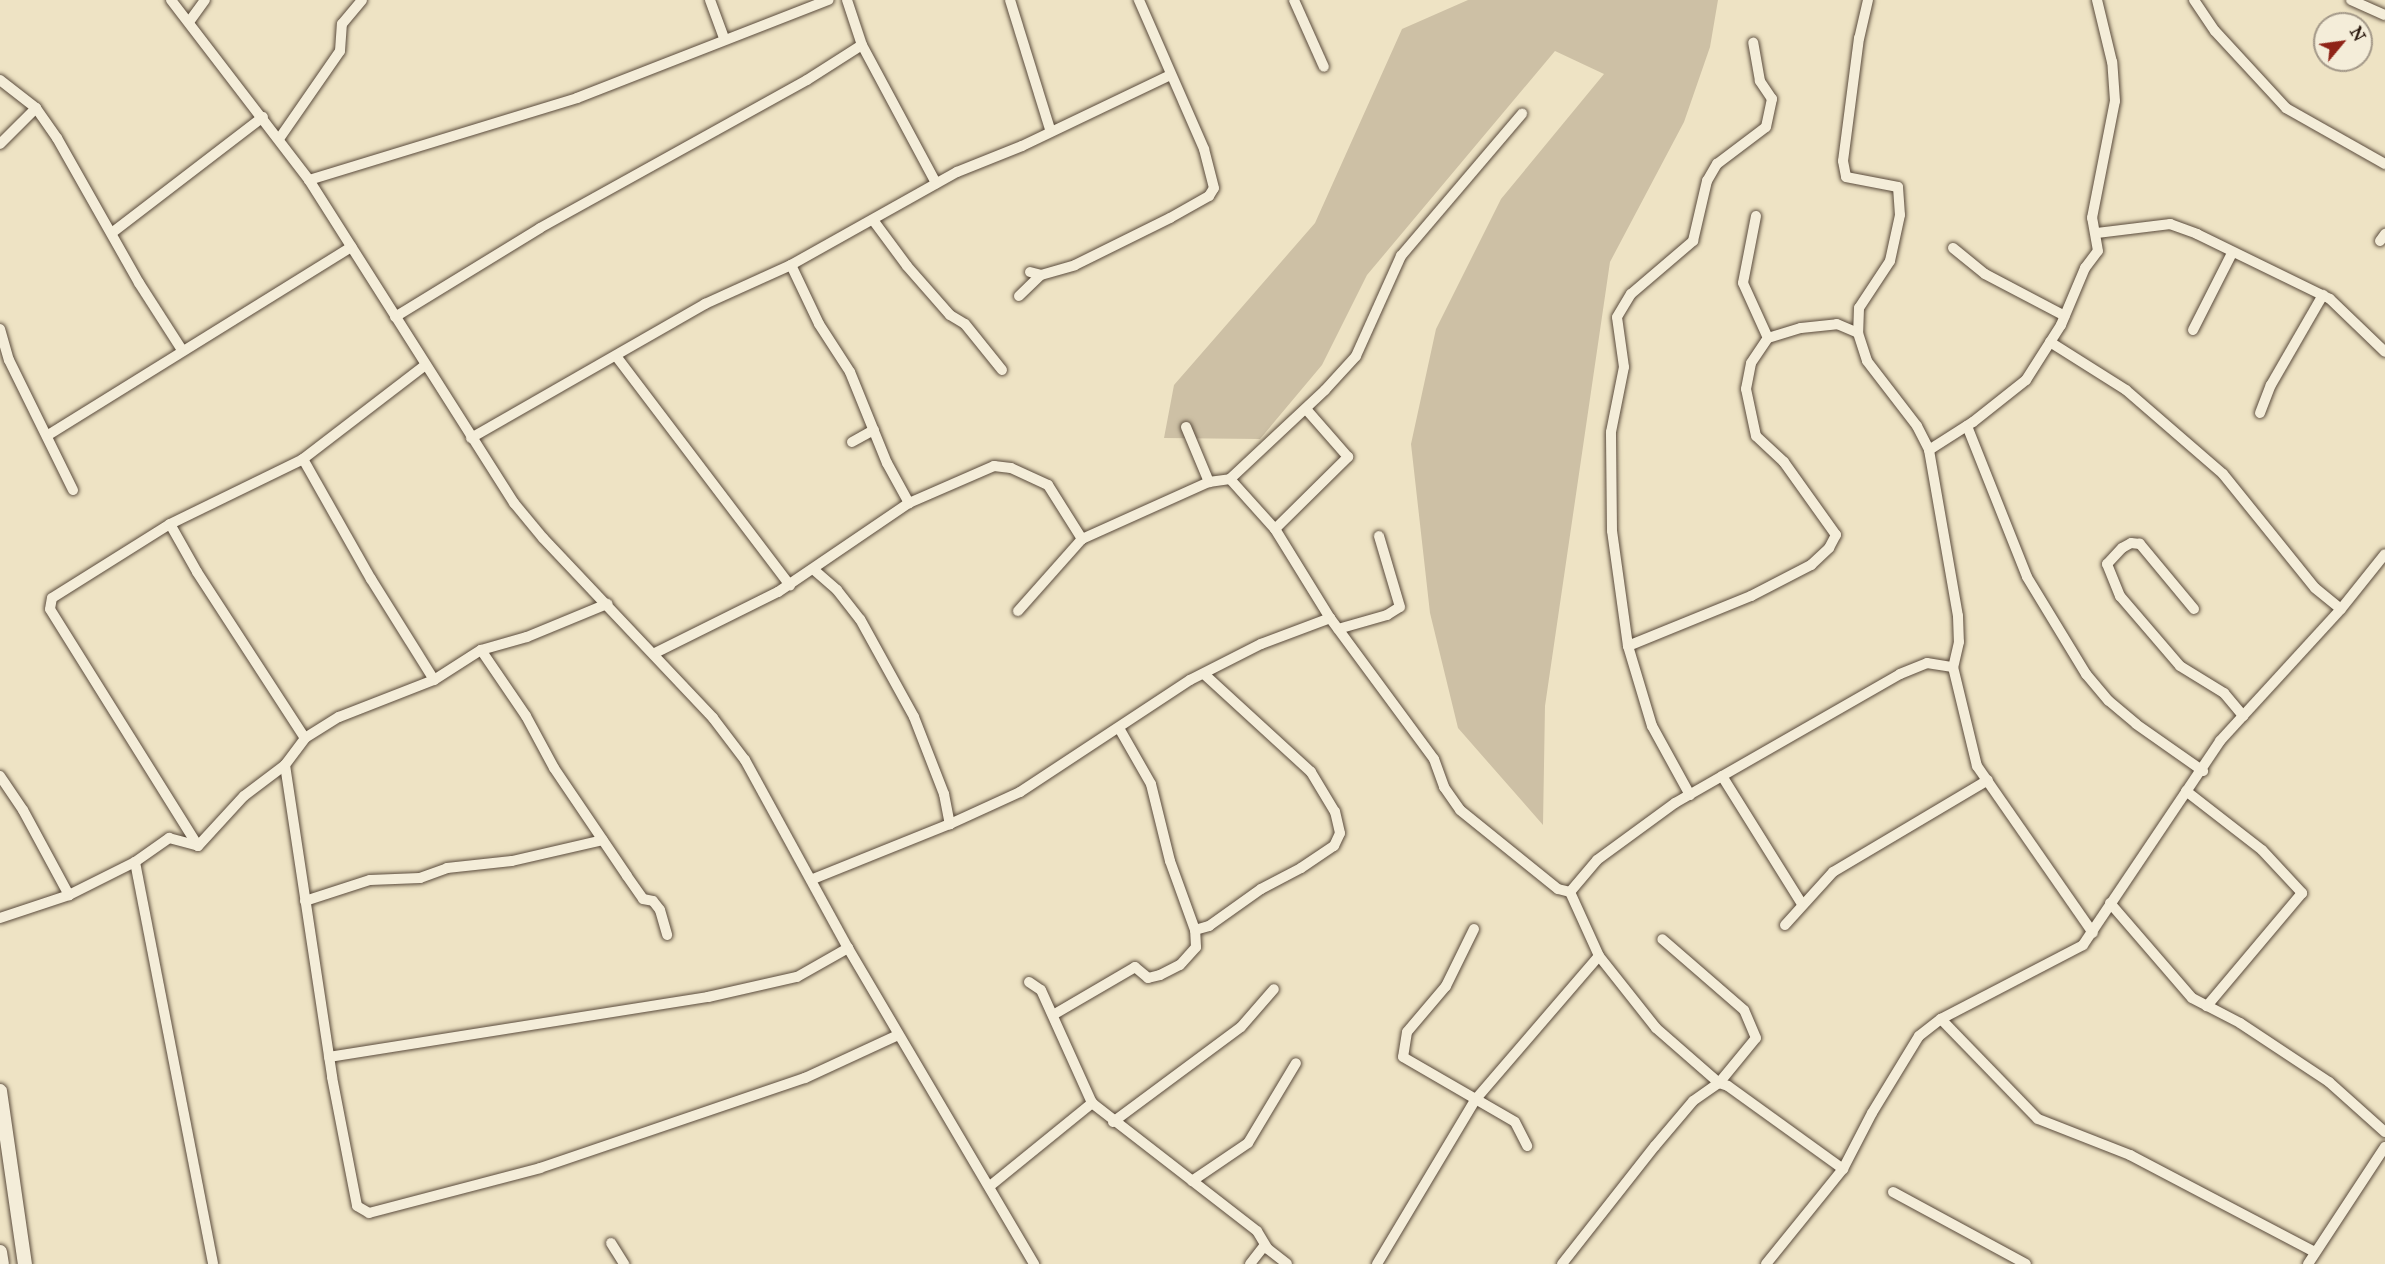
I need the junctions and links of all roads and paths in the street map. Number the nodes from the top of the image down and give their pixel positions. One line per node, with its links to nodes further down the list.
1 (205, 0): 15 (street)
2 (362, 0): 26 (street)
3 (710, 0): 16 (street)
4 (829, 0): 16 (street)
5 (847, 0): 18 (street)
6 (1010, 0): 25 (street)
7 (1139, 0): 20 (street)
8 (1294, 0): 19 (street)
9 (1868, 0): 45 (street)
10 (2097, 0): 34 (street)
11 (2194, 0): 28 (street)
12 (2351, 0): 14 (street)
13 (170, 1): 15 (street)
14 (2385, 15)
15 (189, 22): 24 (street)
16 (724, 38): 29 (street)
17 (1754, 43): 80 (street)
18 (862, 45): 30 (street); 42 (street)
19 (1323, 67)
20 (1170, 75): 25 (street); 40 (street)
21 (0, 80): 22 (street)
22 (36, 108): 27 (street); 33 (street)
23 (1522, 114): 53 (street)
24 (263, 117): 26 (street); 33 (street)
25 (1050, 129): 30 (street)
26 (279, 139): 29 (street)
27 (0, 144)
28 (2385, 164)
29 (309, 180): 35 (street)
30 (936, 183): 32 (street)
31 (1756, 216): 46 (street)
32 (873, 220): 38 (street); 52 (street)
33 (113, 232): 48 (street)
34 (2097, 233): 37 (street); 41 (street)
35 (351, 247): 42 (street); 48 (street)
36 (1953, 248): 41 (street)
37 (2232, 253): 39 (street); 43 (street)
38 (791, 265): 50 (street); 57 (street)
39 (2323, 295): 49 (street); 54 (street)
40 (1019, 296)
41 (2065, 316): 47 (street)
42 (395, 317): 51 (street)
43 (2193, 330)
44 (0, 331): 58 (street)
45 (1858, 333): 46 (street); 61 (street)
46 (1768, 338): 80 (street)
47 (2050, 342): 55 (street); 76 (street)
48 (182, 350): 58 (street)
49 (2385, 352)
50 (616, 356): 59 (street); 73 (street)
51 (424, 366): 59 (street); 62 (street)
52 (1002, 370)
53 (1306, 409): 63 (street); 68 (street)
54 (2260, 413)
55 (1968, 426): 61 (street); 90 (street)
56 (1186, 427): 64 (street)
57 (874, 430): 60 (street); 66 (street)
58 (48, 435): 65 (street)
59 (471, 438): 74 (street)
60 (852, 442)
61 (1929, 450): 83 (street)
62 (303, 459): 67 (street); 85 (street)
63 (1230, 479): 64 (street); 68 (street)
64 (1209, 482): 70 (street)
65 (73, 490)
66 (909, 503): 70 (street); 72 (street)
67 (171, 524): 88 (street); 98 (street)
68 (1275, 529): 78 (street)
69 (1379, 536): 79 (street)
70 (1082, 539): 77 (street)
71 (2385, 554): 76 (street)
72 (813, 569): 73 (street); 96 (street)
73 (790, 585): 82 (street)
74 (607, 604): 81 (street); 82 (street)
75 (2194, 609): 86 (street)
76 (2342, 609): 86 (street)
77 (1018, 611)
78 (1330, 618): 79 (street); 84 (street)
79 (1338, 629): 101 (street)
80 (1628, 646): 95 (street)
81 (481, 650): 85 (street); 97 (street)
82 (655, 653): 100 (street)
83 (1953, 667): 92 (street); 93 (street)
84 (1205, 675): 87 (street); 109 (street)
85 (434, 680): 88 (street)
86 (2243, 716): 90 (street)
87 (1119, 728): 96 (street); 109 (street)
88 (305, 738): 89 (street)
89 (285, 765): 98 (street); 103 (street)
90 (2203, 771): 94 (street)
91 (0, 776): 102 (street)
92 (1722, 776): 95 (street); 105 (street)
93 (1988, 780): 105 (street); 110 (street)
94 (2186, 791): 104 (street); 117 (street)
95 (1690, 795): 101 (street)
96 (950, 824): 100 (street)
97 (603, 840): 103 (street); 111 (street)
98 (198, 846): 99 (street)
99 (135, 862): 102 (street); 142 (street)
100 (813, 879): 113 (street)
101 (1570, 892): 114 (street)
102 (69, 895): 106 (street)
103 (305, 902): 121 (street)
104 (2110, 903): 110 (street); 117 (street)
105 (1802, 904): 107 (street)
106 (0, 918)
107 (1785, 925)
108 (1474, 929): 125 (street)
109 (1195, 930): 118 (street)
110 (2093, 933): 119 (street)
111 (667, 935)
112 (1662, 939): 123 (street)
113 (848, 948): 120 (street); 121 (street)
114 (1599, 956): 123 (street); 125 (street)
115 (1029, 982): 118 (street)
116 (1274, 989): 127 (street)
117 (2207, 1006): 128 (street)
118 (1053, 1015): 126 (street)
119 (1941, 1019): 132 (street); 138 (street)
120 (898, 1035): 121 (street); 134 (street)
121 (329, 1057)
122 (1296, 1063): 133 (street)
123 (1719, 1083): 132 (street); 148 (street)
124 (0, 1091): 141 (street)
125 (1475, 1100): 129 (street); 147 (street)
126 (1092, 1102): 127 (street); 134 (street)
127 (1113, 1122): 133 (street)
128 (2385, 1132)
129 (1527, 1146)
130 (2385, 1147): 131 (street)
131 (2381, 1159): 138 (street)
132 (1843, 1169): 149 (street)
133 (1192, 1181): 137 (street)
134 (990, 1186): 144 (street)
135 (1893, 1192): 150 (street)
136 (610, 1243): 143 (street)
137 (1265, 1245): 145 (street); 146 (street)
138 (2313, 1251): 151 (street)
139 (0, 1252): 140 (street)
140 (2, 1264)
141 (25, 1264)
142 (213, 1264)
143 (624, 1264)
144 (1034, 1264)
145 (1250, 1264)
146 (1287, 1264)
147 (1377, 1264)
148 (1562, 1264)
149 (1766, 1264)
150 (2026, 1264)
151 (2308, 1264)

